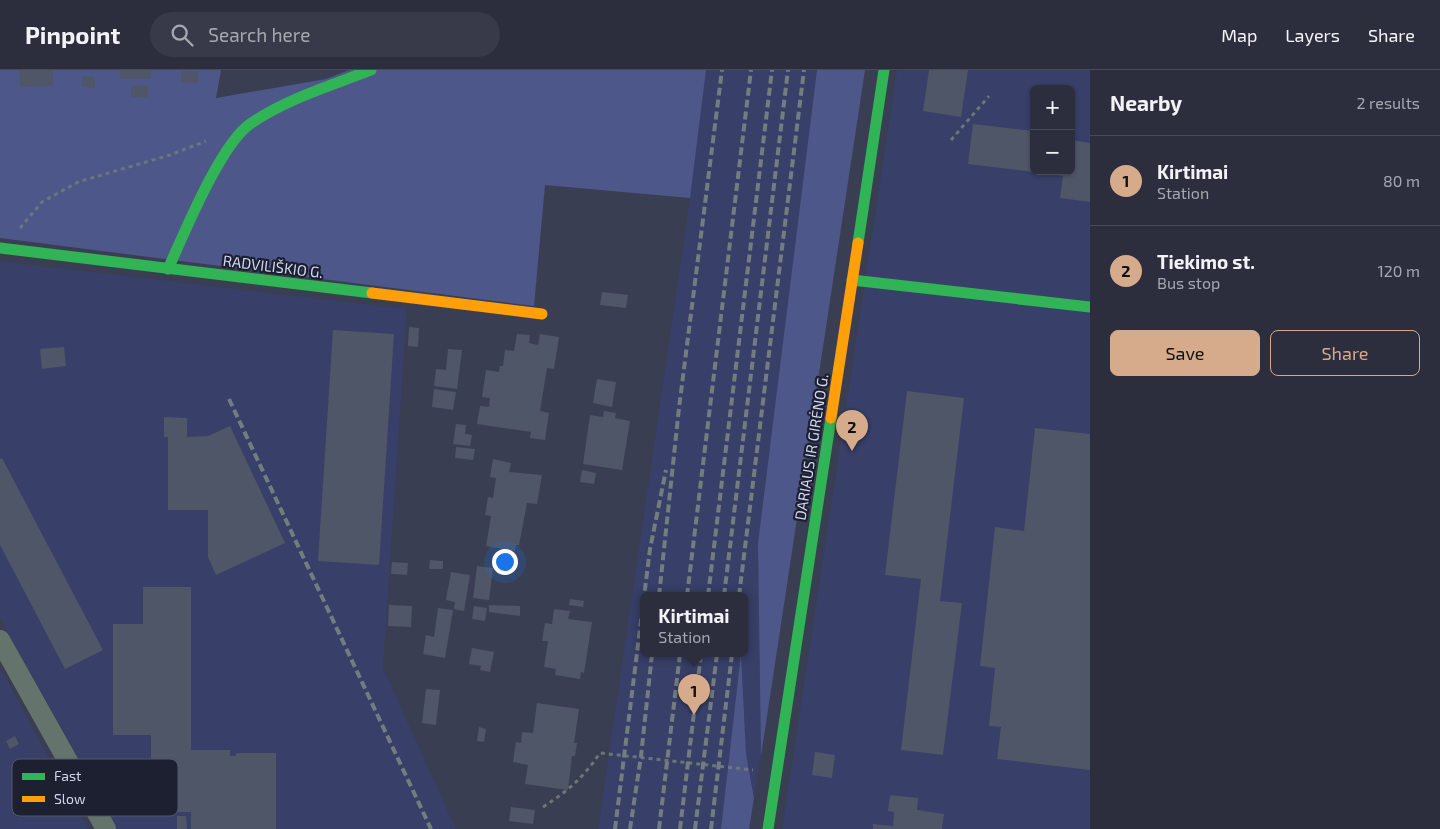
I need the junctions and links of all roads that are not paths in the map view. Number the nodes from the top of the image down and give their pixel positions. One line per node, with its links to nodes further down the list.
1 (371, 70): 4 (street)
2 (884, 70): 5 (street, DARIAUS IR GIRĖNO G.)
3 (0, 248): 4 (street, RADVILIŠKIO G.)
4 (168, 269): 7 (street, RADVILIŠKIO G.)
5 (852, 280): 6 (street); 12 (street, DARIAUS IR GIRĖNO G.)
6 (1090, 307)
7 (542, 314)
8 (0, 640): 9 (street)
9 (67, 759)
10 (99, 816): 11 (street)
11 (106, 829)
12 (768, 829)

